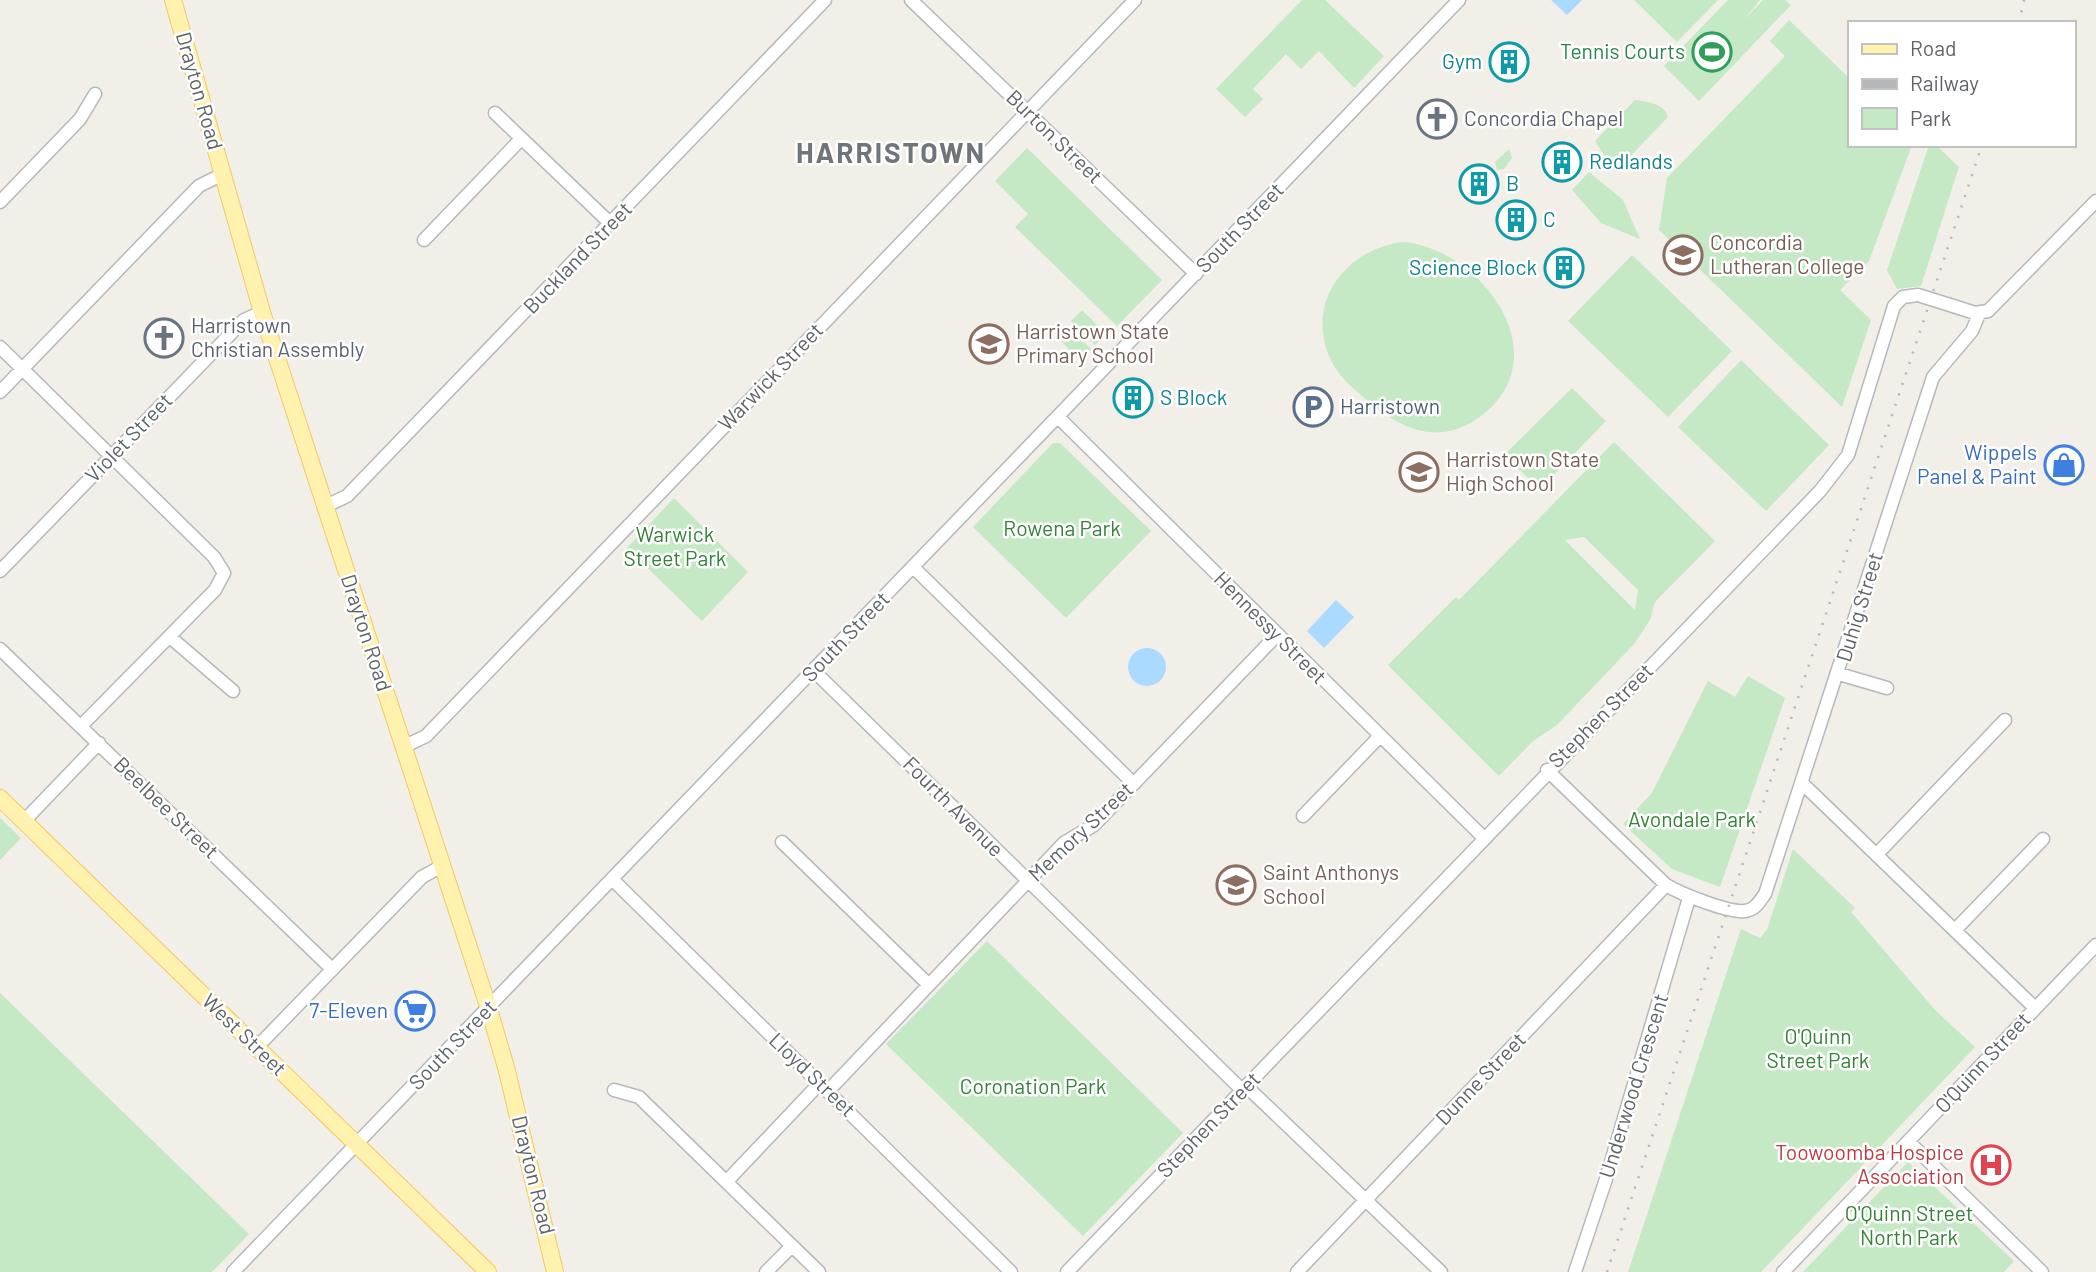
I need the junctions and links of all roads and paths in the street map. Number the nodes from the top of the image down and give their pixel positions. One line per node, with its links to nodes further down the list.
1 (173, 0): 10 (main road, Drayton Road)
2 (825, 0): 13 (street, Buckland Street)
3 (911, 0): 7 (street, Burton Street)
4 (1135, 0): 7 (street, Warwick Street)
5 (1459, 0): 15 (street, South Street)
6 (95, 94): 12 (street)
7 (1028, 112): 15 (street, Burton Street); 37 (street, Warwick Street)
8 (495, 113): 9 (street)
9 (521, 139): 13 (street); 14 (street)
10 (223, 174): 16 (main road, Drayton Road); 19 (street)
11 (2096, 201): 17 (street)
12 (0, 202)
13 (611, 223): 23 (street, Buckland Street)
14 (425, 240)
15 (1196, 274): 21 (street, South Street)
16 (262, 312): 22 (street, Violet Street); 23 (main road, Drayton Road)
17 (1979, 314): 30 (street, Duhig Street); 38 (street, Stephen Street, bridge)
18 (0, 347): 19 (street)
19 (23, 369): 20 (street); 22 (street)
20 (0, 392)
21 (1058, 417): 24 (street, South Street); 26 (street, Hennessy Street)
22 (111, 457): 25 (street, Violet Street); 27 (street)
23 (324, 507): 37 (main road, Drayton Road)
24 (913, 568): 29 (street, South Street); 39 (street)
25 (0, 571)
26 (1278, 635): 35 (street, Hennessy Street); 39 (street, Memory Street)
27 (170, 637): 32 (street); 34 (street)
28 (0, 649): 34 (street, Beelbee Street)
29 (814, 671): 49 (street, South Street); 50 (street, Fourth Avenue)
30 (1839, 674): 31 (street); 40 (street, Duhig Street)
31 (1887, 688)
32 (233, 691)
33 (2005, 719): 47 (street)
34 (81, 726): 36 (street, Beelbee Street)
35 (1380, 736): 42 (street); 44 (street, Hennessy Street)
36 (99, 743): 43 (street); 55 (street, Beelbee Street)
37 (403, 747): 48 (main road, Drayton Road)
38 (1548, 771): 44 (street, Stephen Street); 51 (street)
39 (1134, 784): 50 (street, Memory Street)
40 (1803, 784): 47 (street); 52 (street, Duhig Street)
41 (0, 798): 43 (main road, West Street)
42 (1303, 816)
43 (24, 821): 59 (main road, West Street)
44 (1484, 838): 61 (street, Stephen Street)
45 (2043, 839): 53 (street)
46 (782, 842): 56 (street)
47 (1877, 853): 53 (street)
48 (442, 866): 55 (street); 58 (main road, Drayton Road)
49 (612, 879): 58 (street, South Street); 60 (street, Lloyd Street)
50 (1028, 881): 56 (street, Memory Street); 61 (street, Fourth Avenue)
51 (1666, 886): 52 (street); 66 (street, Dunne Street)
52 (1689, 898): 77 (street, Underwood Crescent)
53 (1956, 929): 57 (street)
54 (2096, 945): 57 (street, O'Quinn Street)
55 (332, 969): 59 (street)
56 (929, 985): 60 (street, Memory Street)
57 (2035, 1007): 63 (street, O'Quinn Street)
58 (489, 1009): 64 (street, South Street); 69 (main road, Drayton Road)
59 (257, 1047): 64 (main road, West Street)
60 (824, 1087): 65 (street, Memory Street); 73 (street, Lloyd Street)
61 (1244, 1088): 66 (street, Fourth Avenue); 74 (street, Stephen Street)
62 (614, 1090): 65 (street)
63 (1909, 1142): 78 (street, O'Quinn Street); 79 (street)
64 (357, 1143): 68 (street, South Street); 70 (main road, West Street)
65 (727, 1181): 67 (street)
66 (1365, 1200): 75 (street, Dunne Street); 76 (street, Fourth Avenue)
67 (792, 1246): 71 (street); 72 (street)
68 (241, 1269)
69 (556, 1270)
70 (488, 1272)
71 (766, 1272)
72 (818, 1272)
73 (1011, 1272)
74 (1068, 1272)
75 (1297, 1272)
76 (1441, 1272)
77 (1575, 1272)
78 (1783, 1272)
79 (2042, 1272)

